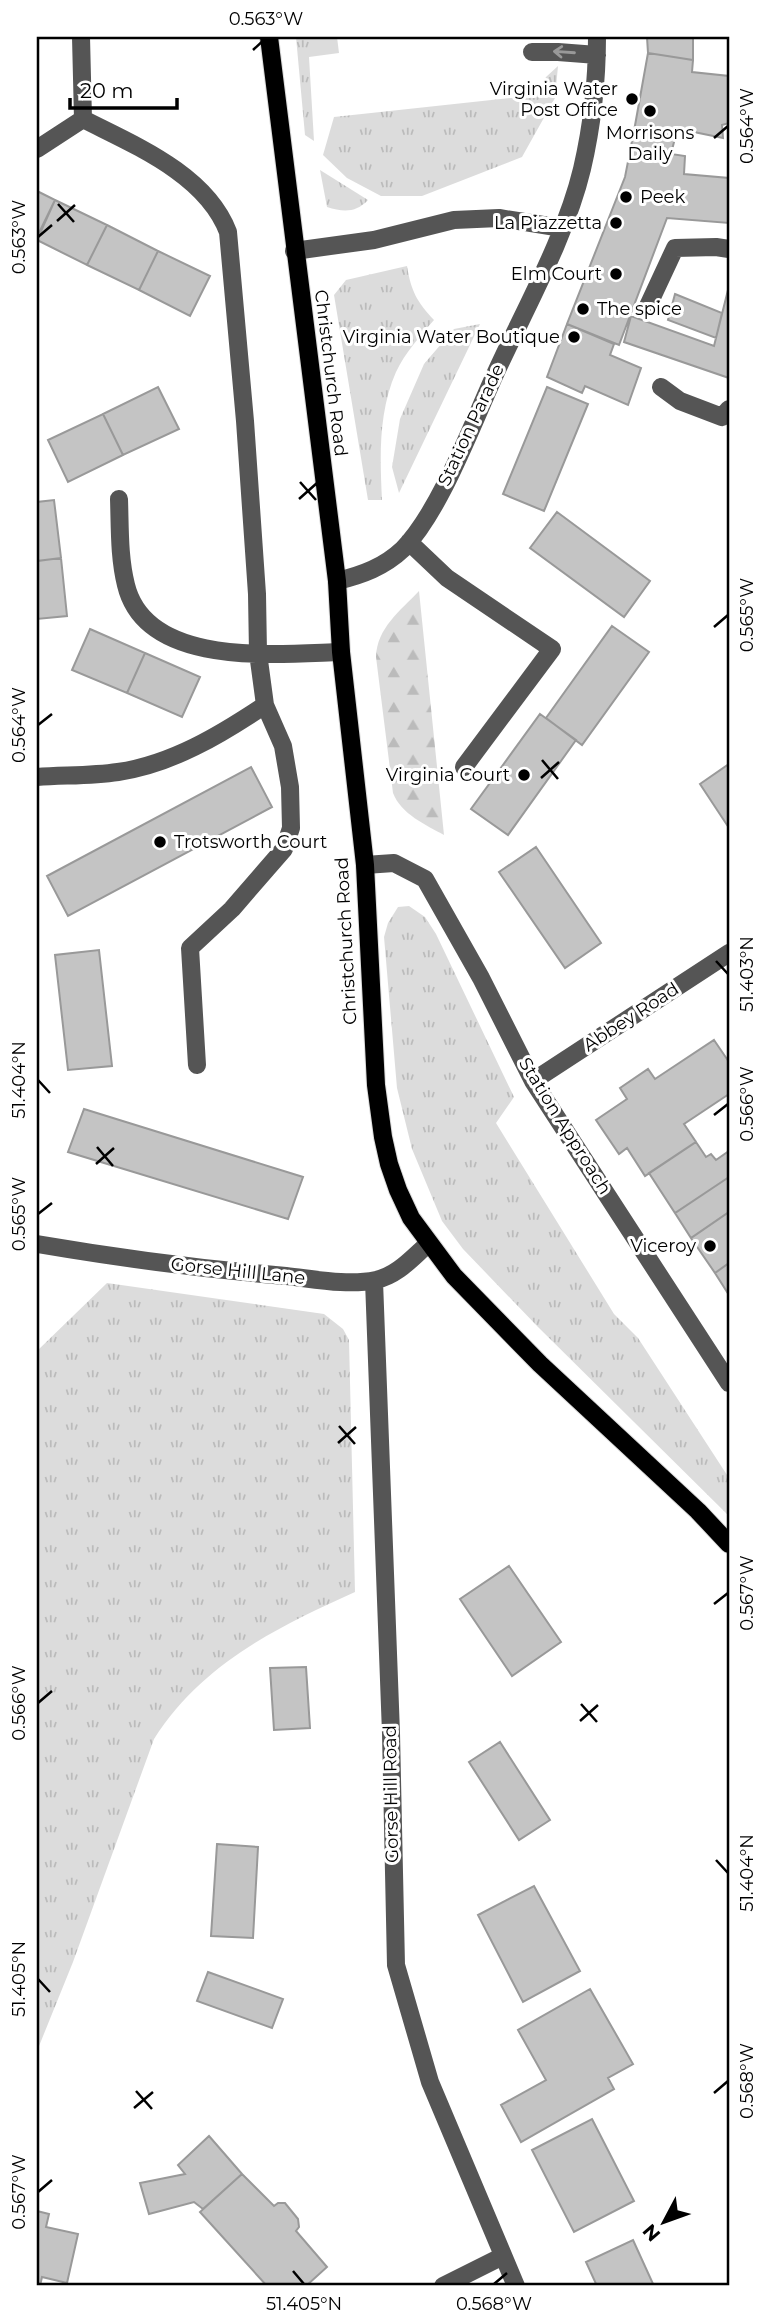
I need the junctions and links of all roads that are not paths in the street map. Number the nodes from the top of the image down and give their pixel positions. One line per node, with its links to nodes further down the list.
1 (81, 37): 6 (street)
2 (269, 37): 10 (main road, Christchurch Road)
3 (597, 37): 5 (street, Station Parade)
4 (532, 52): 5 (street, one-way to 4)
5 (597, 55): 8 (street, Station Parade)
6 (83, 119): 7 (street); 18 (street)
7 (37, 149)
8 (562, 228): 10 (street); 15 (street, Station Parade)
9 (729, 249): 11 (street)
10 (294, 251): 16 (main road, Christchurch Road)
11 (648, 306)
12 (661, 387): 13 (street)
13 (729, 409)
14 (120, 499): 18 (street)
15 (409, 542): 16 (street, Station Parade); 20 (street)
16 (337, 581): 17 (main road, Christchurch Road)
17 (341, 652): 18 (street); 22 (main road, Christchurch Road)
18 (258, 653): 19 (street)
19 (265, 705): 21 (street); 24 (street)
20 (464, 767)
21 (37, 777)
22 (365, 865): 25 (street, Station Approach); 27 (main road, Christchurch Road)
23 (729, 953): 25 (street, Abbey Road)
24 (197, 1065)
25 (533, 1081): 29 (street, Station Approach)
26 (37, 1244): 28 (street, Gorse Hill Lane)
27 (428, 1244): 28 (street, Gorse Hill Lane); 30 (main road, Christchurch Road)
28 (374, 1280): 31 (street, Gorse Hill Road)
29 (729, 1383)
30 (729, 1544)
31 (503, 2256): 32 (street); 33 (street, Gorse Hill Road)
32 (443, 2286)
33 (516, 2286)

